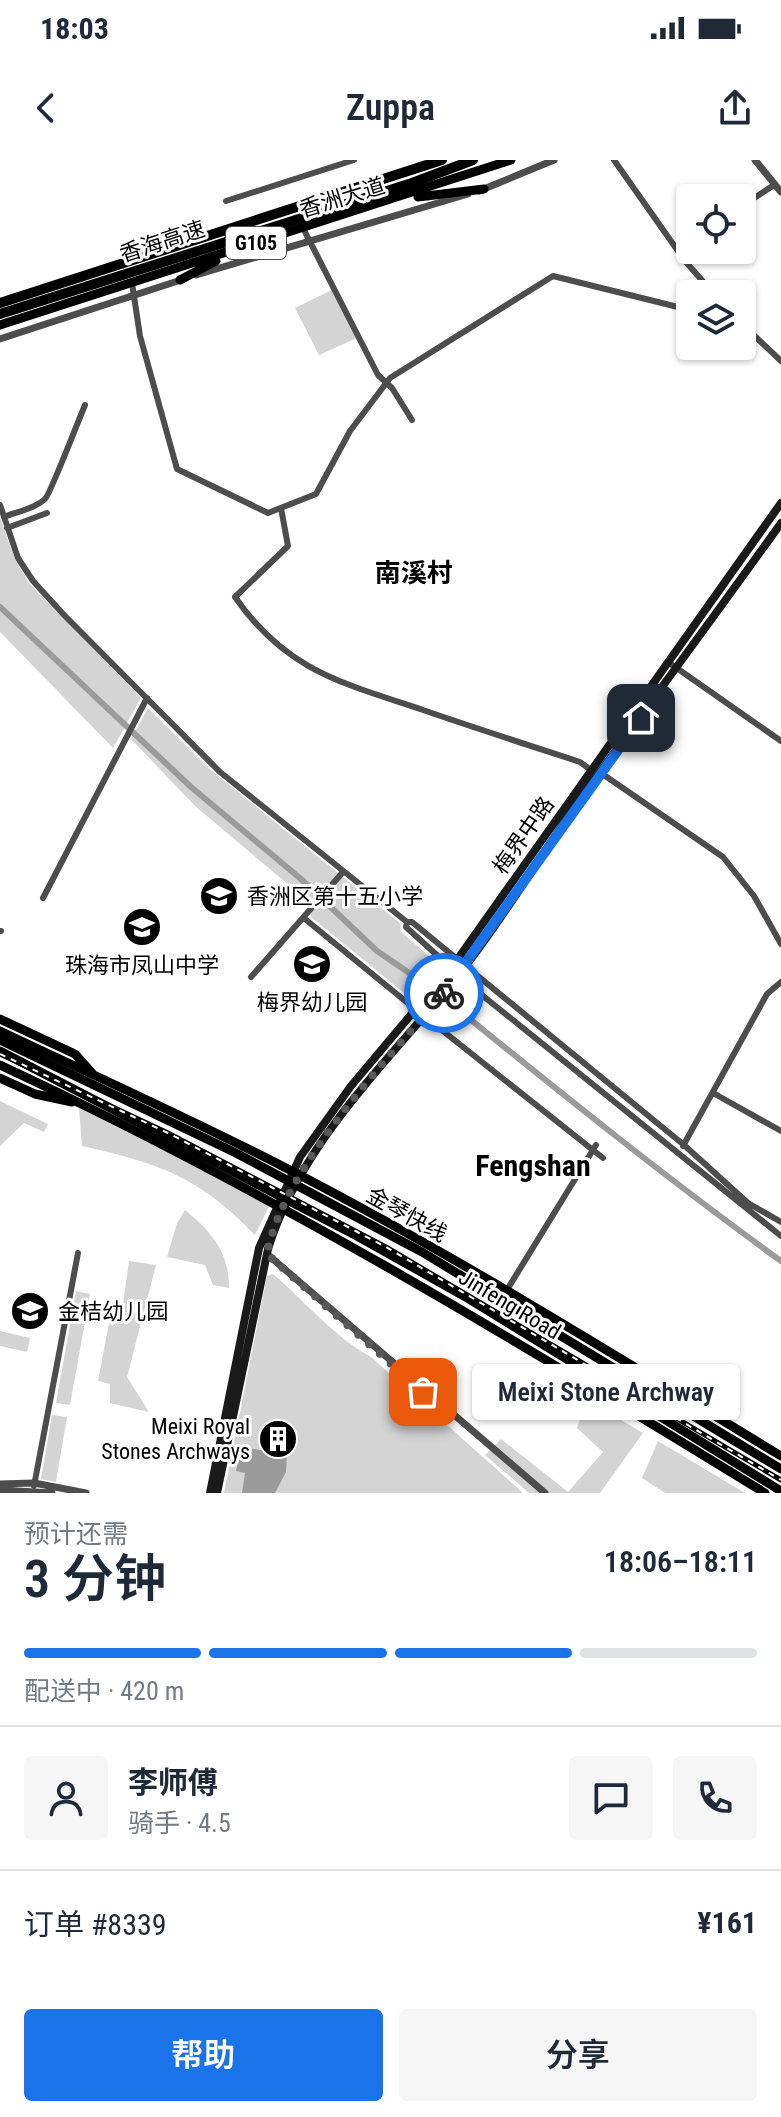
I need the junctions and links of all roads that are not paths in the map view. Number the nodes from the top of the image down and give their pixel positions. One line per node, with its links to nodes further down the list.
1 (354, 160): 13 (street)
2 (442, 160): 24 (highway, 香海高速)
3 (475, 160): 23 (main road, 香洲大道 / G105); 26 (highway, 香海高速)
4 (511, 160): 12 (main road, 香洲大道 / G105)
5 (554, 160): 9 (street)
6 (614, 160): 16 (street)
7 (755, 160): 8 (street)
8 (774, 185): 10 (street); 11 (street)
9 (484, 189): 12 (main road); 15 (street)
10 (781, 192)
11 (756, 197)
12 (394, 200): 14 (main road, 香洲大道 / G105)
13 (226, 201)
14 (303, 228): 15 (street); 17 (main road, 香洲大道 / G105)
15 (308, 241): 19 (street); 31 (street)
16 (676, 248)
17 (239, 249): 19 (main road); 21 (main road, 香洲大道 / G105)
18 (689, 264): 20 (street)
19 (180, 280): 22 (street)
20 (702, 280)
21 (132, 283): 22 (street); 27 (main road, 香洲大道 / G105)
22 (134, 294): 29 (street); 36 (street)
23 (32, 300): 24 (main road); 26 (main road, 香洲大道 / G105)
24 (0, 303)
25 (676, 307): 31 (street)
26 (0, 312)
27 (0, 325)
28 (756, 337): 30 (street)
29 (0, 339)
30 (781, 361)
31 (387, 384): 33 (street); 36 (street)
32 (85, 405): 38 (street)
33 (412, 420)
34 (781, 503): 41 (main road, 梅界中路)
35 (0, 505): 38 (street)
36 (281, 508): 45 (street)
37 (47, 513): 40 (street)
38 (4, 517): 40 (street)
39 (781, 523): 42 (main road, 梅界中路)
40 (7, 528): 43 (street)
41 (668, 662): 42 (street); 45 (main road, 梅界中路)
42 (677, 669): 44 (street); 46 (main road, 梅界中路)
43 (147, 698): 47 (street); 48 (street)
44 (781, 741)
45 (591, 770): 52 (main road, 梅界中路)
46 (601, 773): 51 (street); 52 (main road, 梅界中路)
47 (343, 872): 49 (street); 50 (street)
48 (43, 898)
49 (305, 919): 55 (street); 59 (street)
50 (407, 922): 52 (street); 53 (street)
51 (781, 944)
52 (461, 964): 53 (main road, 梅界中路); 54 (main road, 梅界中路); 73 (street)
53 (450, 968): 54 (street); 59 (main road, 梅界中路)
54 (458, 975): 57 (street); 58 (main road, 梅界中路)
55 (251, 977)
56 (781, 982): 70 (street)
57 (472, 987): 58 (street); 75 (street)
58 (442, 995): 60 (main road, 梅界中路)
59 (415, 1009): 62 (main road, 梅界中路)
60 (424, 1016): 63 (main road, 梅界中路); 74 (street)
61 (0, 1019): 69 (main road)
62 (404, 1023): 63 (street); 78 (main road, 梅界中路)
63 (412, 1029): 77 (main road, 梅界中路)
64 (0, 1031): 88 (main road, 金琴快线)
65 (0, 1040): 69 (main road, Jinfeng Road)
66 (0, 1051): 71 (main road, Jinfeng Road)
67 (0, 1065): 99 (main road)
68 (0, 1078): 71 (main road)
69 (108, 1091): 78 (main road, Jinfeng Road)
70 (713, 1093): 72 (street); 73 (street)
71 (117, 1111): 80 (main road, Jinfeng Road)
72 (781, 1131)
73 (684, 1145): 75 (street); 83 (street)
74 (594, 1148): 76 (street); 87 (street)
75 (679, 1153): 84 (street)
76 (603, 1158)
77 (305, 1169): 78 (main road, 梅界中路); 79 (main road)
78 (291, 1184): 79 (main road, Jinfeng Road); 80 (main road, 梅界中路)
79 (310, 1193): 87 (main road, Jinfeng Road)
80 (285, 1198): 81 (main road, Jinfeng Road); 82 (main road); 96 (main road)
81 (302, 1209): 82 (main road); 93 (main road, Jinfeng Road)
82 (278, 1218): 86 (main road)
83 (781, 1222)
84 (781, 1236)
85 (78, 1253): 91 (street)
86 (267, 1254): 97 (main road); 98 (street)
87 (502, 1298): 89 (main road, Jinfeng Road)
88 (781, 1456)
89 (779, 1468)
90 (0, 1484): 91 (street)
91 (34, 1486): 92 (street); 94 (street); 95 (street)
92 (0, 1490)
93 (781, 1491)
94 (52, 1493)
95 (86, 1493)
96 (210, 1493)
97 (217, 1493)
98 (545, 1493)
99 (765, 1493)

